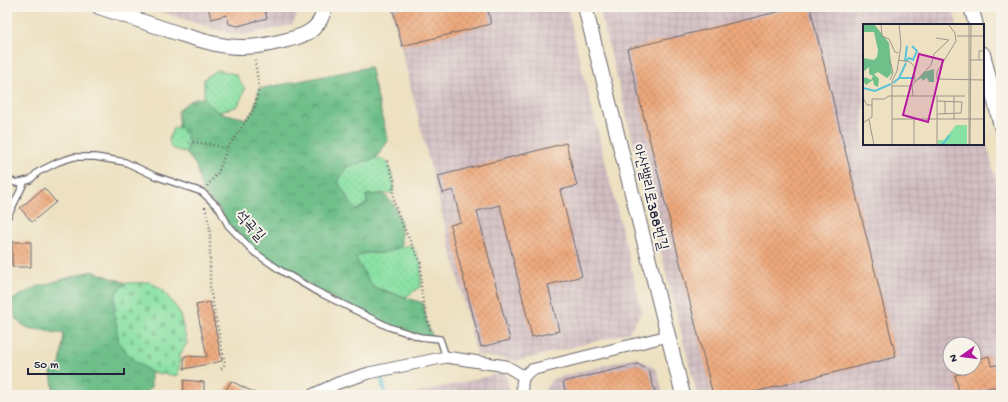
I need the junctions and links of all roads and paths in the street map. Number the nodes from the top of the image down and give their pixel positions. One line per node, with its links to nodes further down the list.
1 (99, 7): 6 (street)
2 (325, 7): 6 (street)
3 (586, 7): 16 (street, 아산밸리로388번길)
4 (971, 7): 5 (street)
5 (976, 24)
6 (253, 47): 10 (path)
7 (984, 58): 8 (street)
8 (1001, 126)
9 (189, 142): 10 (path)
10 (227, 149): 14 (path)
11 (387, 161): 17 (path)
12 (7, 179): 13 (lane)
13 (24, 181): 14 (lane, 석곡길); 15 (lane)
14 (202, 192): 17 (lane, 석곡길); 19 (path)
15 (7, 218)
16 (668, 336): 20 (street); 23 (street, 아산밸리로388번길)
17 (433, 338): 18 (lane)
18 (446, 357): 20 (street); 21 (street)
19 (220, 369)
20 (524, 376): 22 (street)
21 (312, 395)
22 (523, 395)
23 (683, 395)

